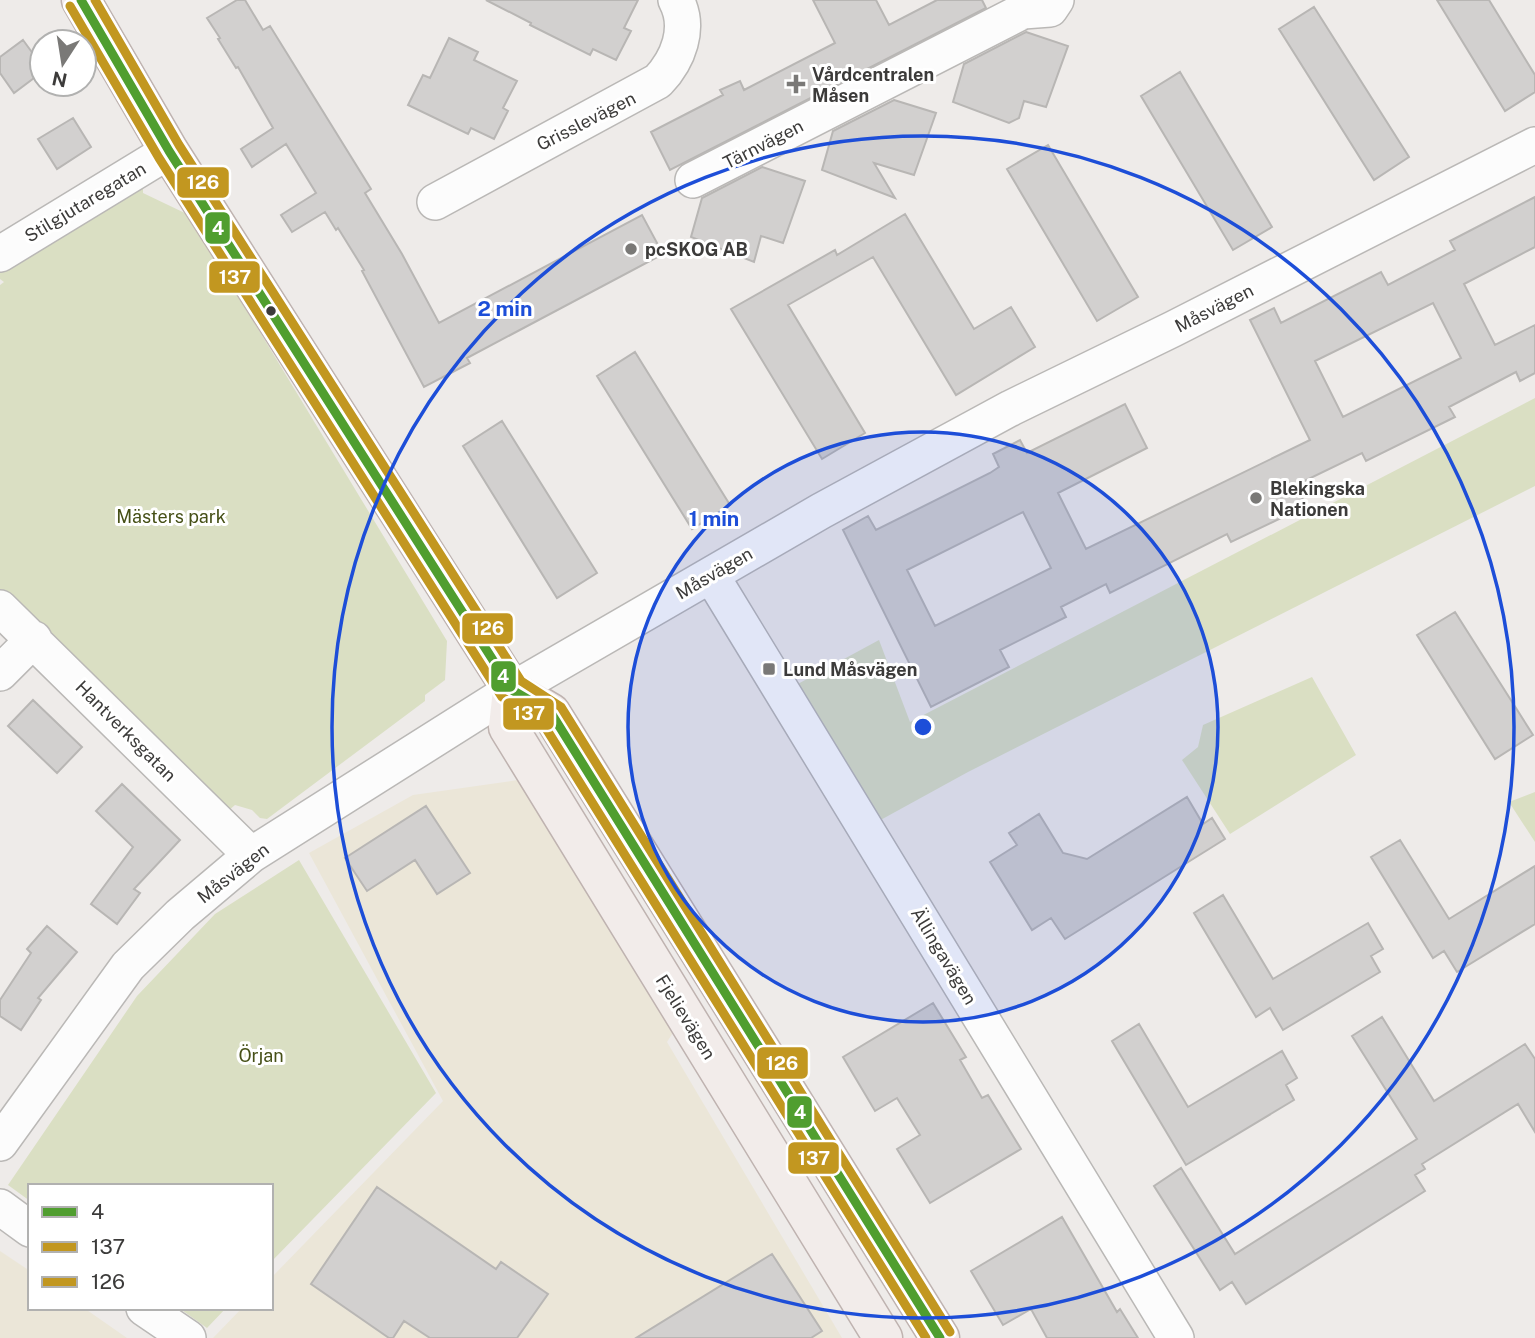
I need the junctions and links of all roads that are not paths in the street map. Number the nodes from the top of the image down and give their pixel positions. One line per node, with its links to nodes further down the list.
1 (81, 0): 5 (main road)
2 (676, 0): 7 (street, Grisslevägen)
3 (1056, 0): 6 (street, Tärnvägen)
4 (1535, 145): 9 (street, Måsvägen)
5 (169, 150): 8 (street, Stilgjutaregatan); 13 (main road)
6 (693, 180)
7 (435, 202)
8 (0, 254)
9 (711, 575): 13 (street, Måsvägen); 22 (street, Ällingavägen)
10 (0, 608): 11 (street, Hantverksgatan)
11 (34, 639): 12 (street); 14 (street, Hantverksgatan)
12 (0, 673)
13 (512, 690): 14 (street, Måsvägen); 20 (main road, Fjelievägen); 21 (main road)
14 (251, 855): 15 (street, Måsvägen)
15 (0, 1143)
16 (0, 1208): 17 (street)
17 (28, 1228)
18 (147, 1310): 19 (street)
19 (188, 1338)
20 (883, 1338)
21 (940, 1338)
22 (1176, 1338)

